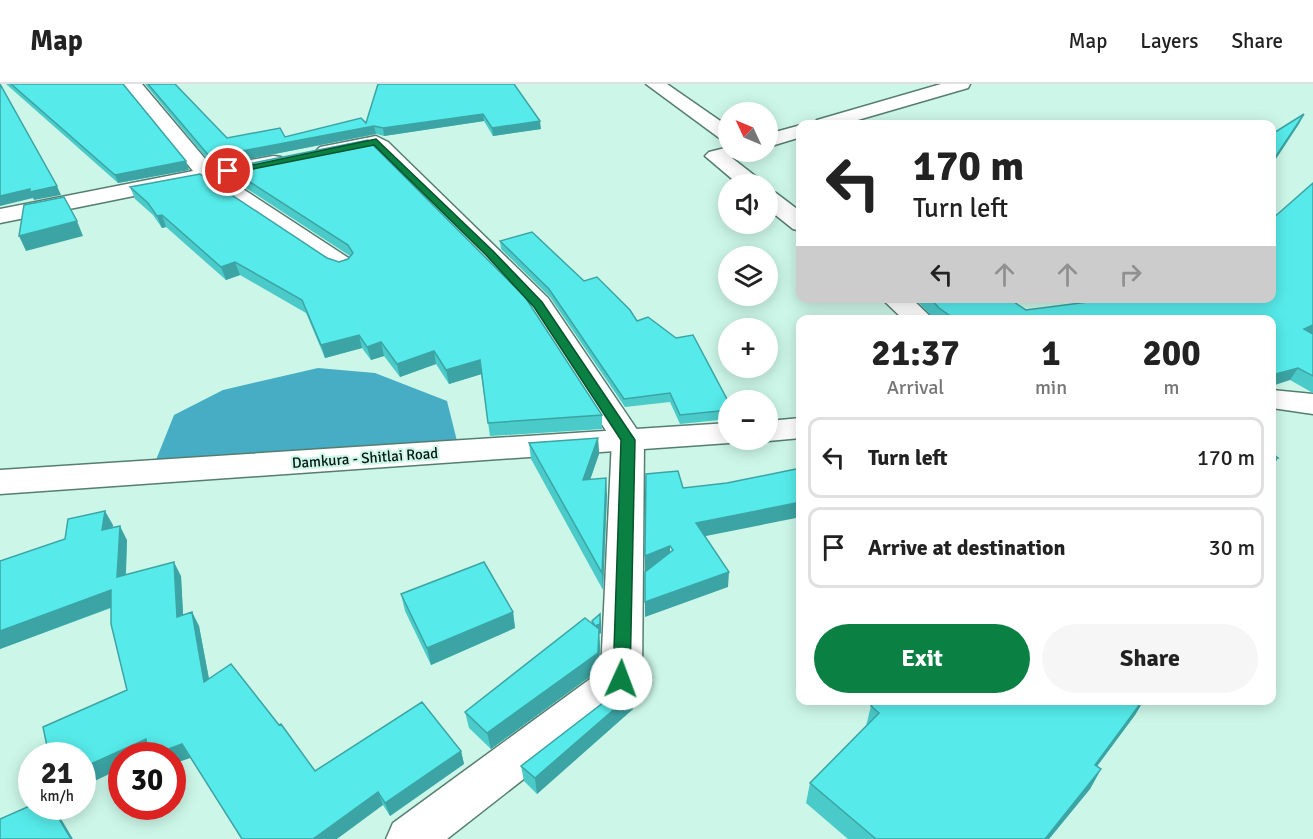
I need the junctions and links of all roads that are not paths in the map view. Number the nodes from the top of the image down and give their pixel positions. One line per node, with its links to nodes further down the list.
1 (132, 84): 10 (street)
2 (655, 84): 5 (street)
3 (961, 84): 4 (street)
4 (838, 120)
5 (718, 128)
6 (796, 133): 7 (street)
7 (778, 138)
8 (724, 162): 9 (street)
9 (738, 174)
10 (207, 175): 12 (street); 14 (street); 22 (street)
11 (778, 206): 13 (street)
12 (0, 216)
13 (796, 220)
14 (341, 264)
15 (900, 303): 16 (street)
16 (915, 315)
17 (1276, 399): 18 (street)
18 (1313, 404)
19 (796, 428): 20 (street)
20 (778, 430)
21 (718, 434): 22 (street, Damkura - Shitlai Road)
22 (628, 440): 23 (street, Damkura - Shitlai Road); 24 (street)
23 (0, 482)
24 (410, 839)

